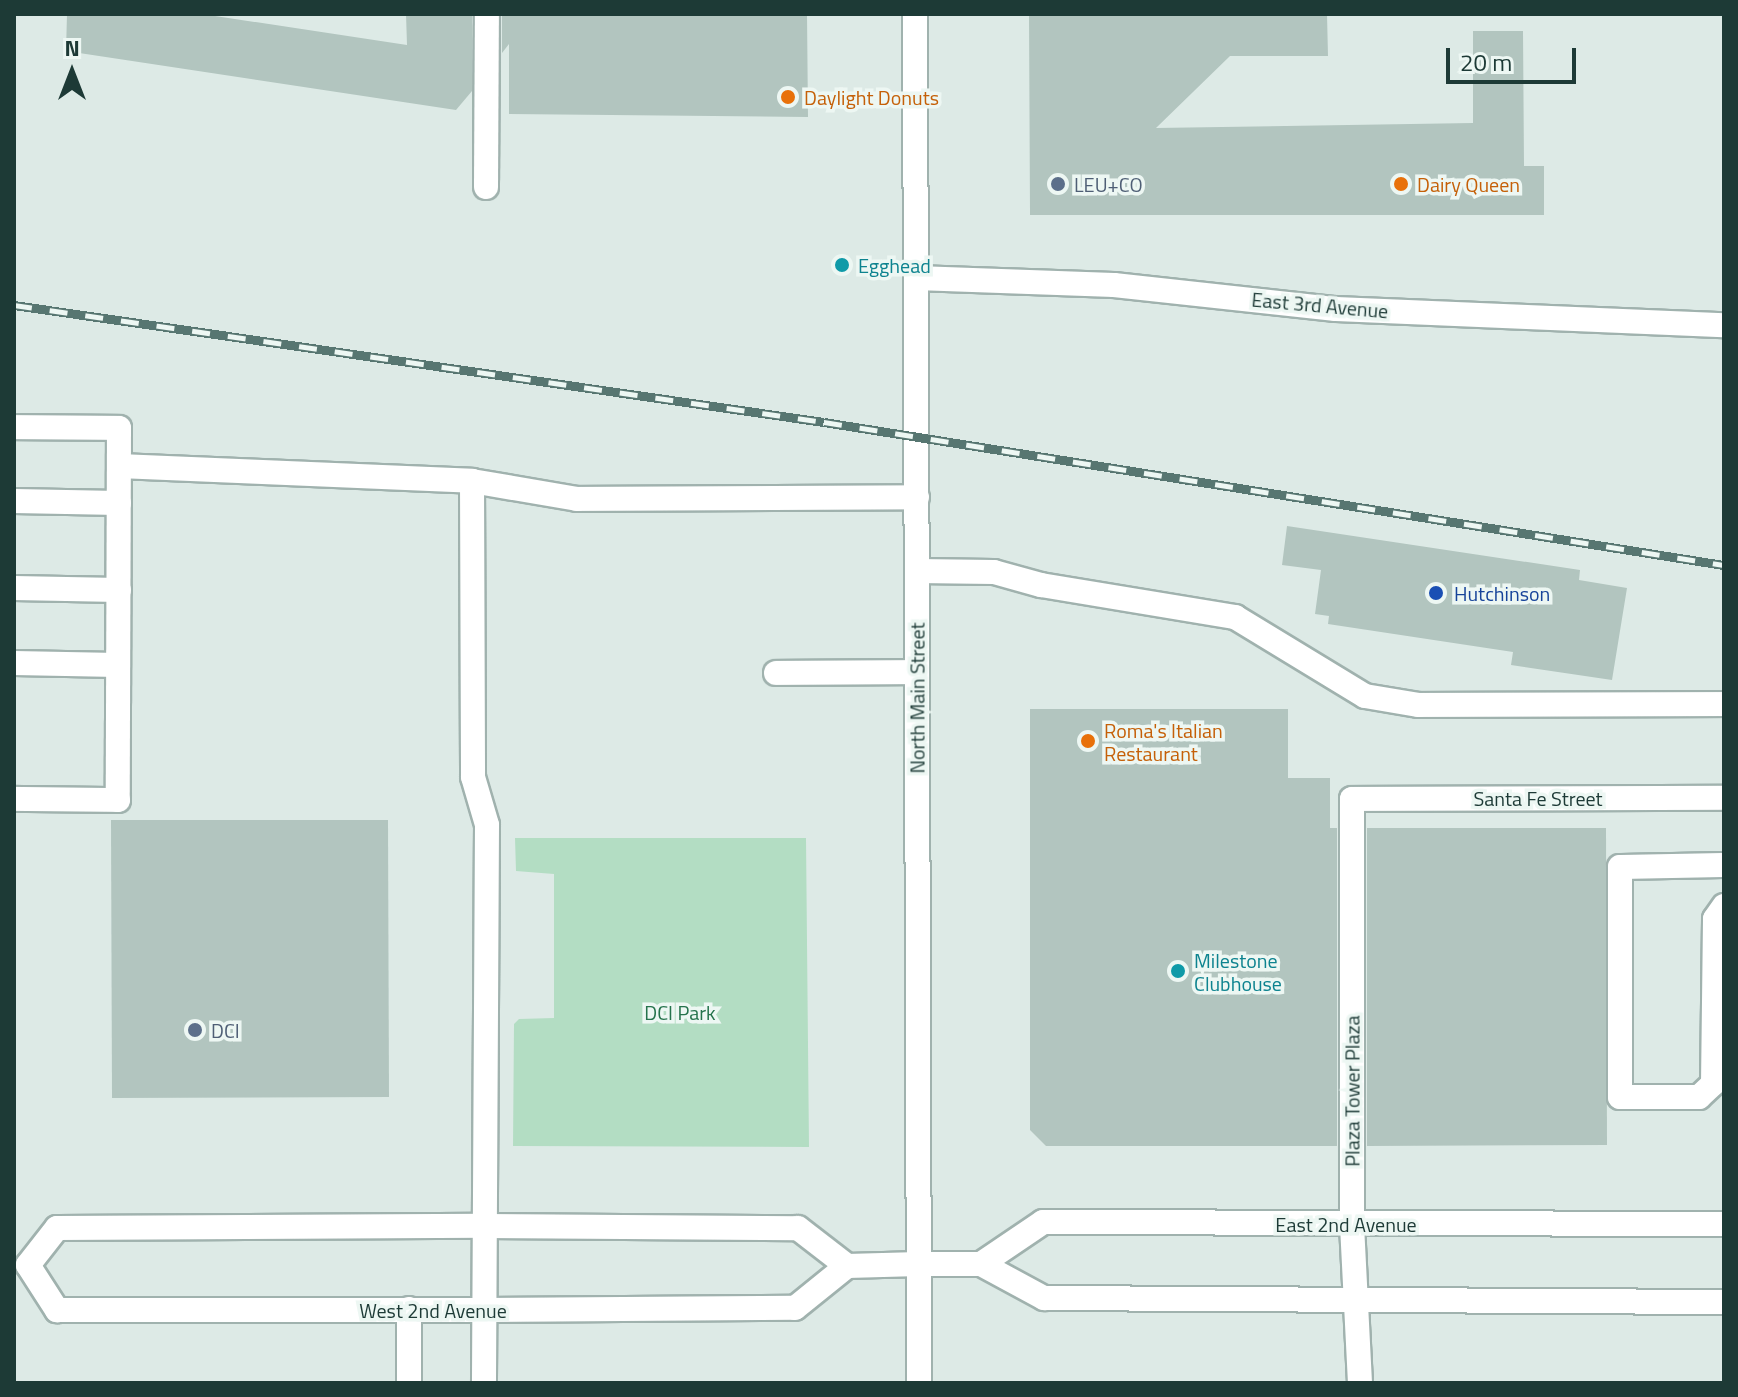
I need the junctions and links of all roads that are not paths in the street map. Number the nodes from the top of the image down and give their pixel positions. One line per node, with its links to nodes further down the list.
1 (487, 14): 3 (street)
2 (915, 14): 4 (street, North Main Street)
3 (486, 187)
4 (916, 278): 5 (street, East 3rd Avenue); 9 (street, North Main Street)
5 (1724, 325)
6 (14, 427): 7 (street)
7 (119, 466): 8 (street); 11 (street)
8 (472, 481): 9 (street); 27 (street)
9 (917, 497): 12 (street, North Main Street)
10 (14, 501): 11 (street)
11 (119, 503): 14 (street)
12 (917, 571): 17 (street, North Main Street); 19 (street)
13 (14, 588): 14 (street)
14 (119, 590): 16 (street)
15 (14, 663): 16 (street)
16 (118, 665): 21 (street)
17 (917, 672): 18 (street); 29 (street, North Main Street)
18 (776, 673)
19 (1724, 704)
20 (1724, 798): 22 (street, Santa Fe Street)
21 (14, 799)
22 (1352, 799): 25 (street, Plaza Tower Plaza)
23 (1724, 865): 24 (street)
24 (1724, 906)
25 (1352, 1224): 26 (street, East 2nd Avenue); 30 (street, East 2nd Avenue); 32 (street, Plaza Tower Plaza)
26 (1724, 1224)
27 (485, 1226): 28 (street, West 2nd Avenue); 31 (street, West 2nd Avenue); 35 (street)
28 (21, 1264): 34 (street, West 2nd Avenue)
29 (919, 1264): 30 (street); 31 (street); 38 (street, North Main Street)
30 (981, 1264): 32 (street)
31 (847, 1266): 35 (street, West 2nd Avenue)
32 (1356, 1299): 33 (street); 39 (street, Plaza Tower Plaza)
33 (1724, 1302)
34 (409, 1309): 35 (street, West 2nd Avenue); 36 (street)
35 (483, 1310): 37 (street)
36 (409, 1383)
37 (484, 1383)
38 (919, 1383)
39 (1360, 1383)

